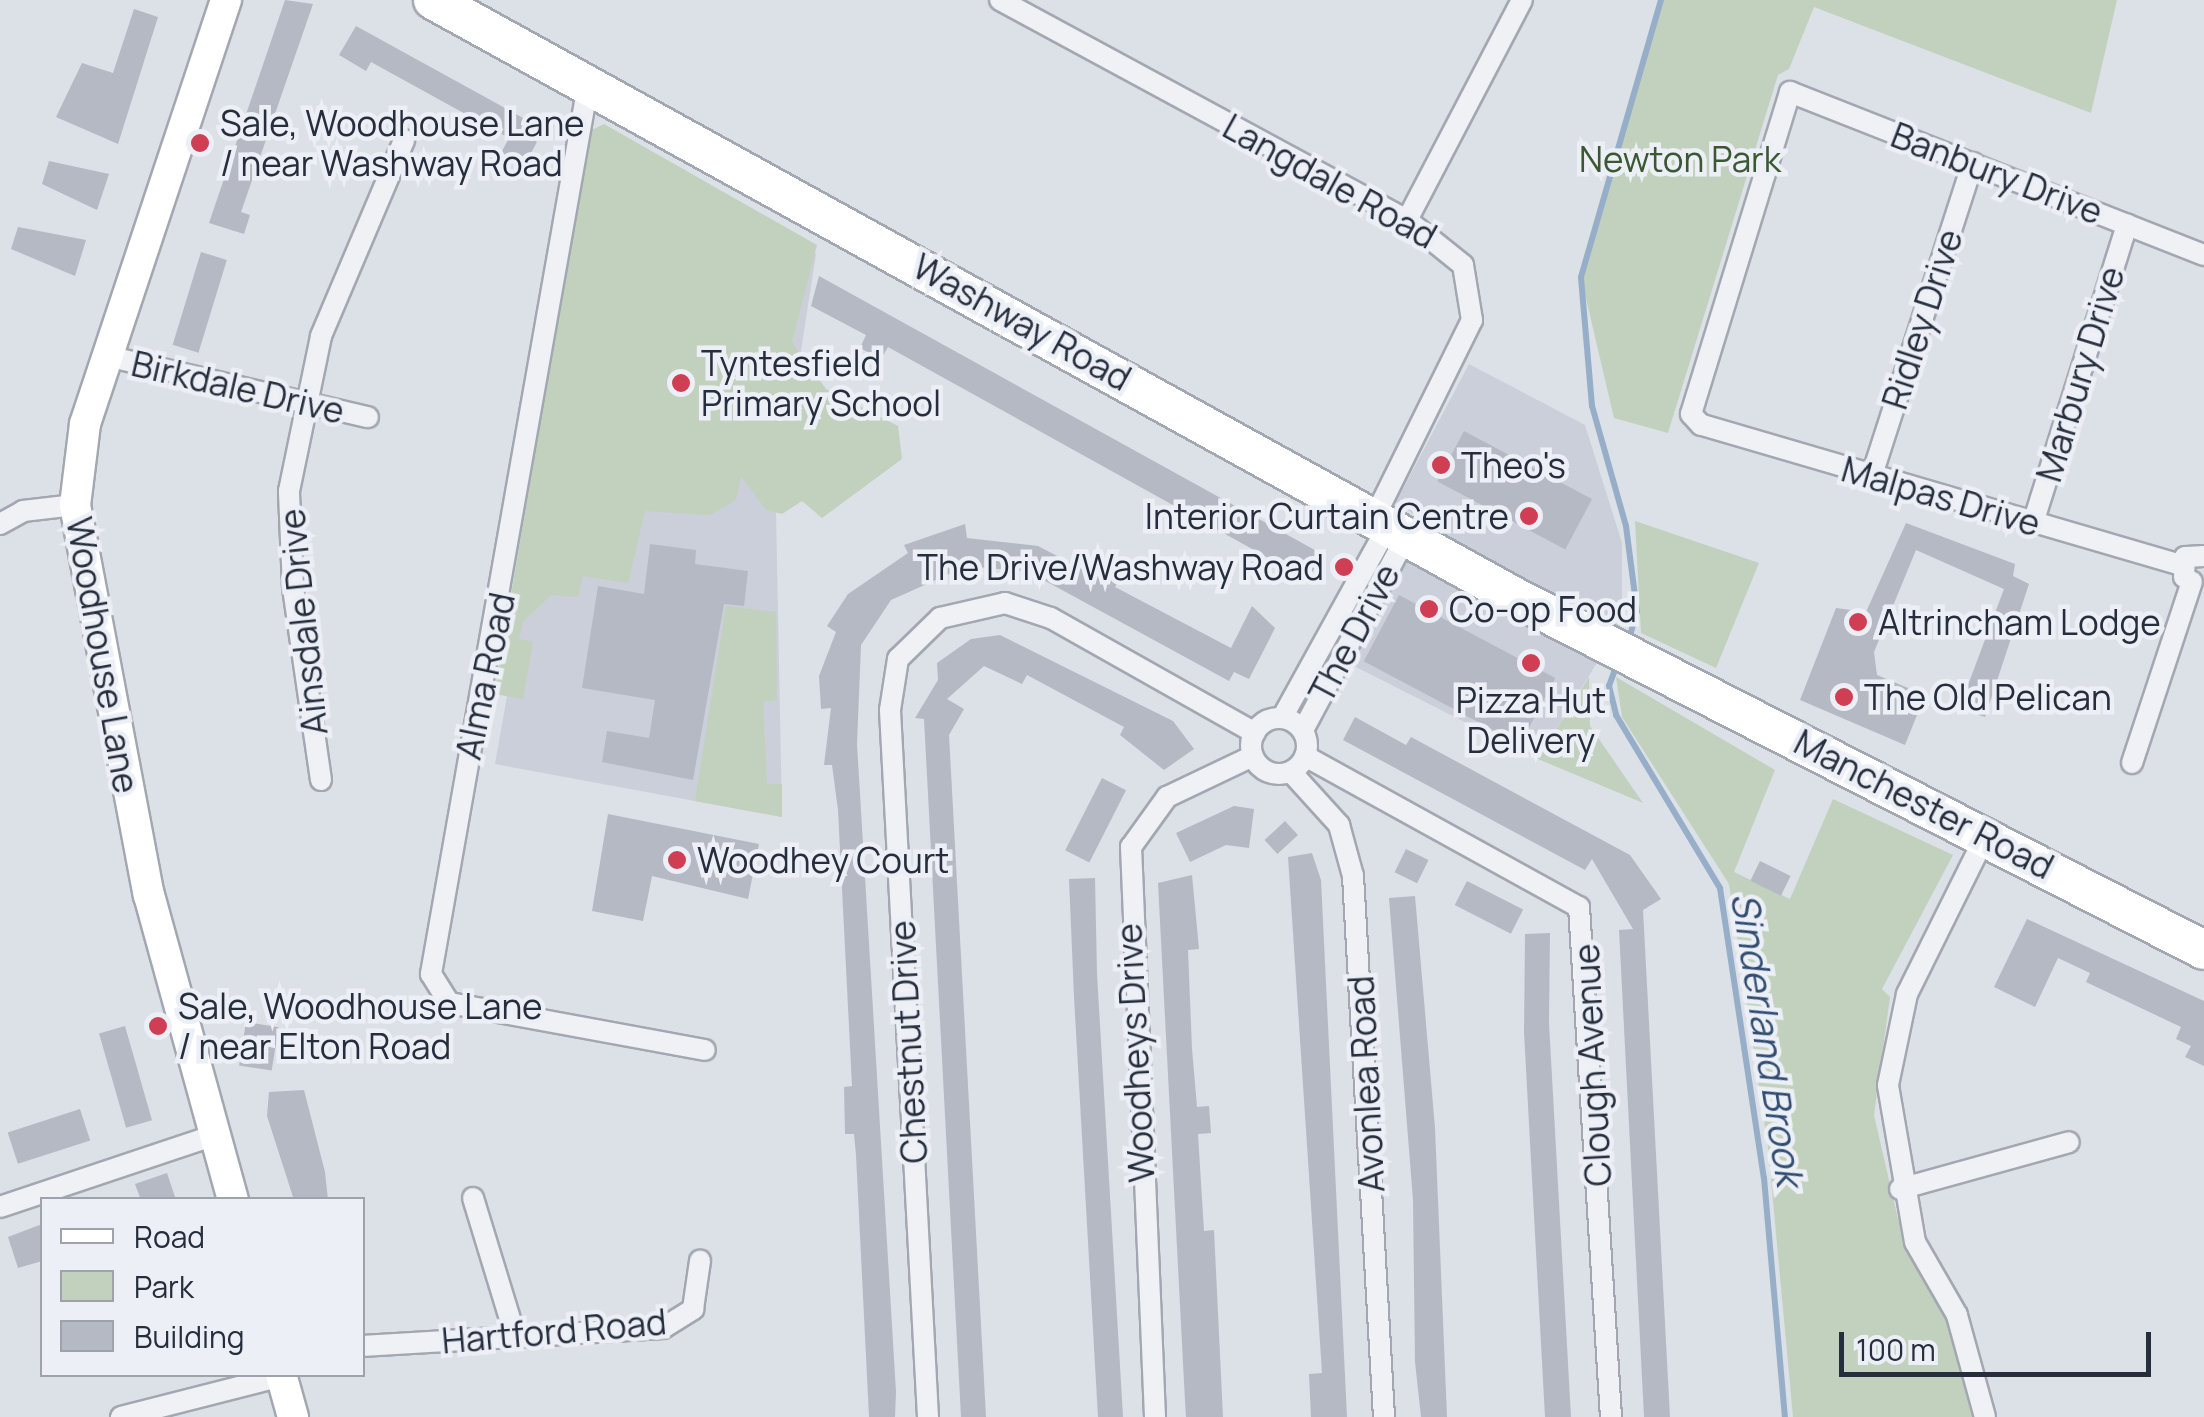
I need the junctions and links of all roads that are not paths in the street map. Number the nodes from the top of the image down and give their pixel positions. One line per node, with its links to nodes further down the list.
1 (226, 0): 11 (street, Woodhouse Lane)
2 (433, 0): 5 (highway, Washway Road)
3 (1000, 0): 8 (street, Langdale Road)
4 (1522, 0): 8 (street)
5 (588, 86): 17 (highway, Washway Road); 33 (street, Alma Road)
6 (404, 140): 12 (street, Ainsdale Drive)
7 (1973, 163): 9 (street, Banbury Drive); 14 (street, Banbury Drive); 15 (street, Ridley Drive)
8 (1407, 220): 17 (street, Langdale Road)
9 (2127, 224): 10 (street, Banbury Drive); 19 (street, Marbury Drive)
10 (2204, 255)
11 (107, 356): 12 (street, Birkdale Drive); 16 (street, Woodhouse Lane)
12 (308, 406): 13 (street, Birkdale Drive); 30 (street, Ainsdale Drive)
13 (368, 417)
14 (1701, 425): 15 (street, Malpas Drive)
15 (1872, 476): 19 (street, Malpas Drive)
16 (75, 505): 18 (street); 34 (street, Woodhouse Lane)
17 (1378, 521): 21 (street, The Drive); 21 (street, The Drive); 23 (highway, Washway Road); 25 (street, The Drive)
18 (0, 524)
19 (2033, 524): 22 (street, Malpas Drive)
20 (2203, 552): 22 (street)
21 (1361, 565): 24 (street, The Drive)
22 (2192, 576): 28 (street)
23 (1624, 655): 31 (highway, Manchester Road)
24 (1282, 718): 25 (street); 26 (street)
25 (1303, 730): 29 (street)
26 (1255, 733): 27 (street); 47 (street, Chestnut Drive)
27 (1253, 756): 29 (street); 48 (street, Woodheys Drive)
28 (2132, 762)
29 (1298, 764): 49 (street, Avonlea Road); 50 (street, Clough Avenue)
30 (321, 780)
31 (1986, 835): 32 (highway, Manchester Road); 36 (street)
32 (2204, 950)
33 (705, 1050)
34 (215, 1134): 37 (street, Woodhouse Lane); 39 (street)
35 (2070, 1142): 36 (street)
36 (1900, 1189): 51 (street)
37 (231, 1197)
38 (473, 1198): 41 (street)
39 (0, 1207)
40 (700, 1262): 41 (street, Hartford Road)
41 (516, 1339): 42 (street, Hartford Road)
42 (365, 1346)
43 (273, 1377): 45 (street)
44 (282, 1377): 46 (street)
45 (121, 1417)
46 (293, 1417)
47 (928, 1417)
48 (1155, 1417)
49 (1384, 1417)
50 (1611, 1417)
51 (1985, 1417)

